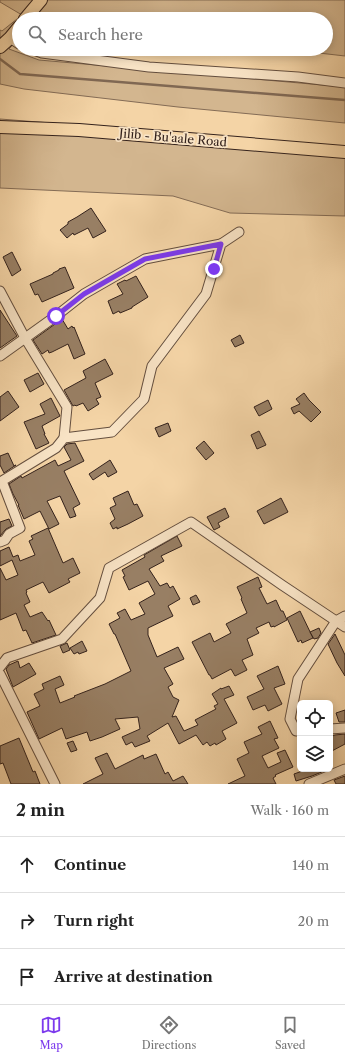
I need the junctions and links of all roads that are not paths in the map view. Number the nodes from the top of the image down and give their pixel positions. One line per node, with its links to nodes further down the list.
1 (41, 0): 2 (main road)
2 (31, 12)
3 (65, 56): 4 (street)
4 (345, 82)
5 (0, 127): 6 (main road, Jilib - Bu'aale Road)
6 (345, 152)
7 (239, 232): 8 (street)
8 (221, 244): 10 (street); 12 (street)
9 (0, 291): 10 (street)
10 (25, 338): 11 (street); 12 (street)
11 (0, 356)
12 (64, 438): 13 (street)
13 (1, 480): 14 (street)
14 (0, 542)
15 (345, 616): 16 (street)
16 (336, 621): 17 (street); 18 (street); 22 (street)
17 (345, 627)
18 (0, 667)
19 (0, 674): 24 (street)
20 (345, 728): 21 (street)
21 (333, 729)
22 (297, 731)
23 (345, 769): 25 (street)
24 (55, 784)
25 (309, 784)

